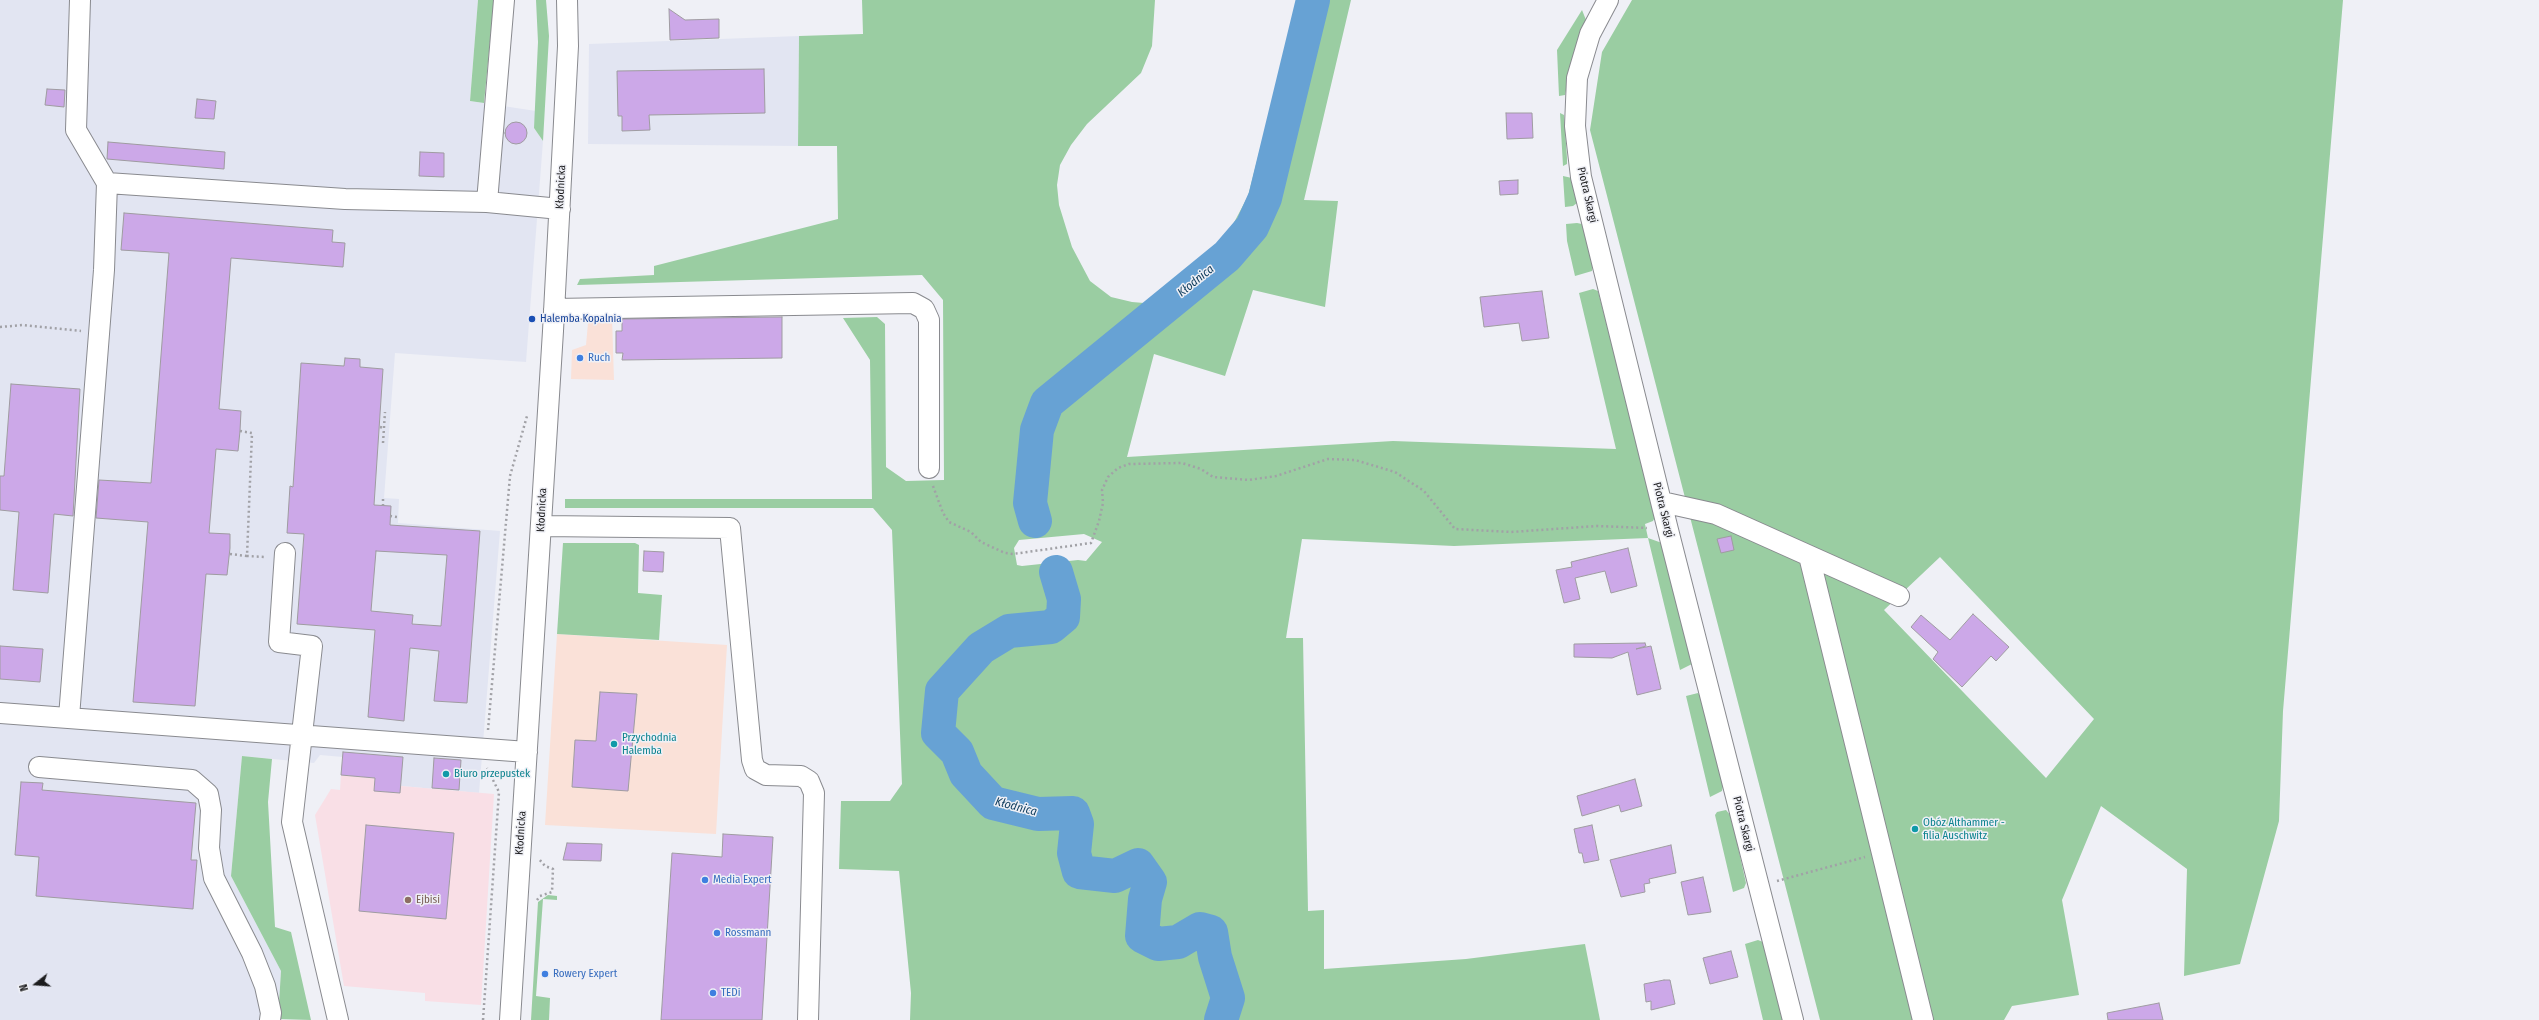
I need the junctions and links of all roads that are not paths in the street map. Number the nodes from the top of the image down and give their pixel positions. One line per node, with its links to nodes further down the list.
1 (80, 0): 5 (street)
2 (504, 0): 6 (street)
3 (567, 0): 7 (street, Kłodnicka)
4 (1608, 0): 10 (street, Piotra Skargi)
5 (108, 183): 6 (street); 16 (street)
6 (487, 202): 7 (street)
7 (560, 209): 8 (street, Kłodnicka)
8 (554, 309): 9 (street); 11 (street, Kłodnicka)
9 (929, 468)
10 (1662, 502): 13 (street); 24 (street, Piotra Skargi)
11 (541, 526): 18 (street, Kłodnicka); 23 (street)
12 (284, 556): 17 (street)
13 (1809, 556): 14 (street); 25 (street)
14 (1899, 596)
15 (0, 713): 16 (street)
16 (69, 717): 17 (street)
17 (303, 735): 18 (street); 21 (street)
18 (527, 752): 22 (street, Kłodnicka)
19 (39, 767): 20 (street)
20 (270, 1020)
21 (338, 1020)
22 (510, 1020)
23 (808, 1020)
24 (1793, 1020)
25 (1922, 1020)

